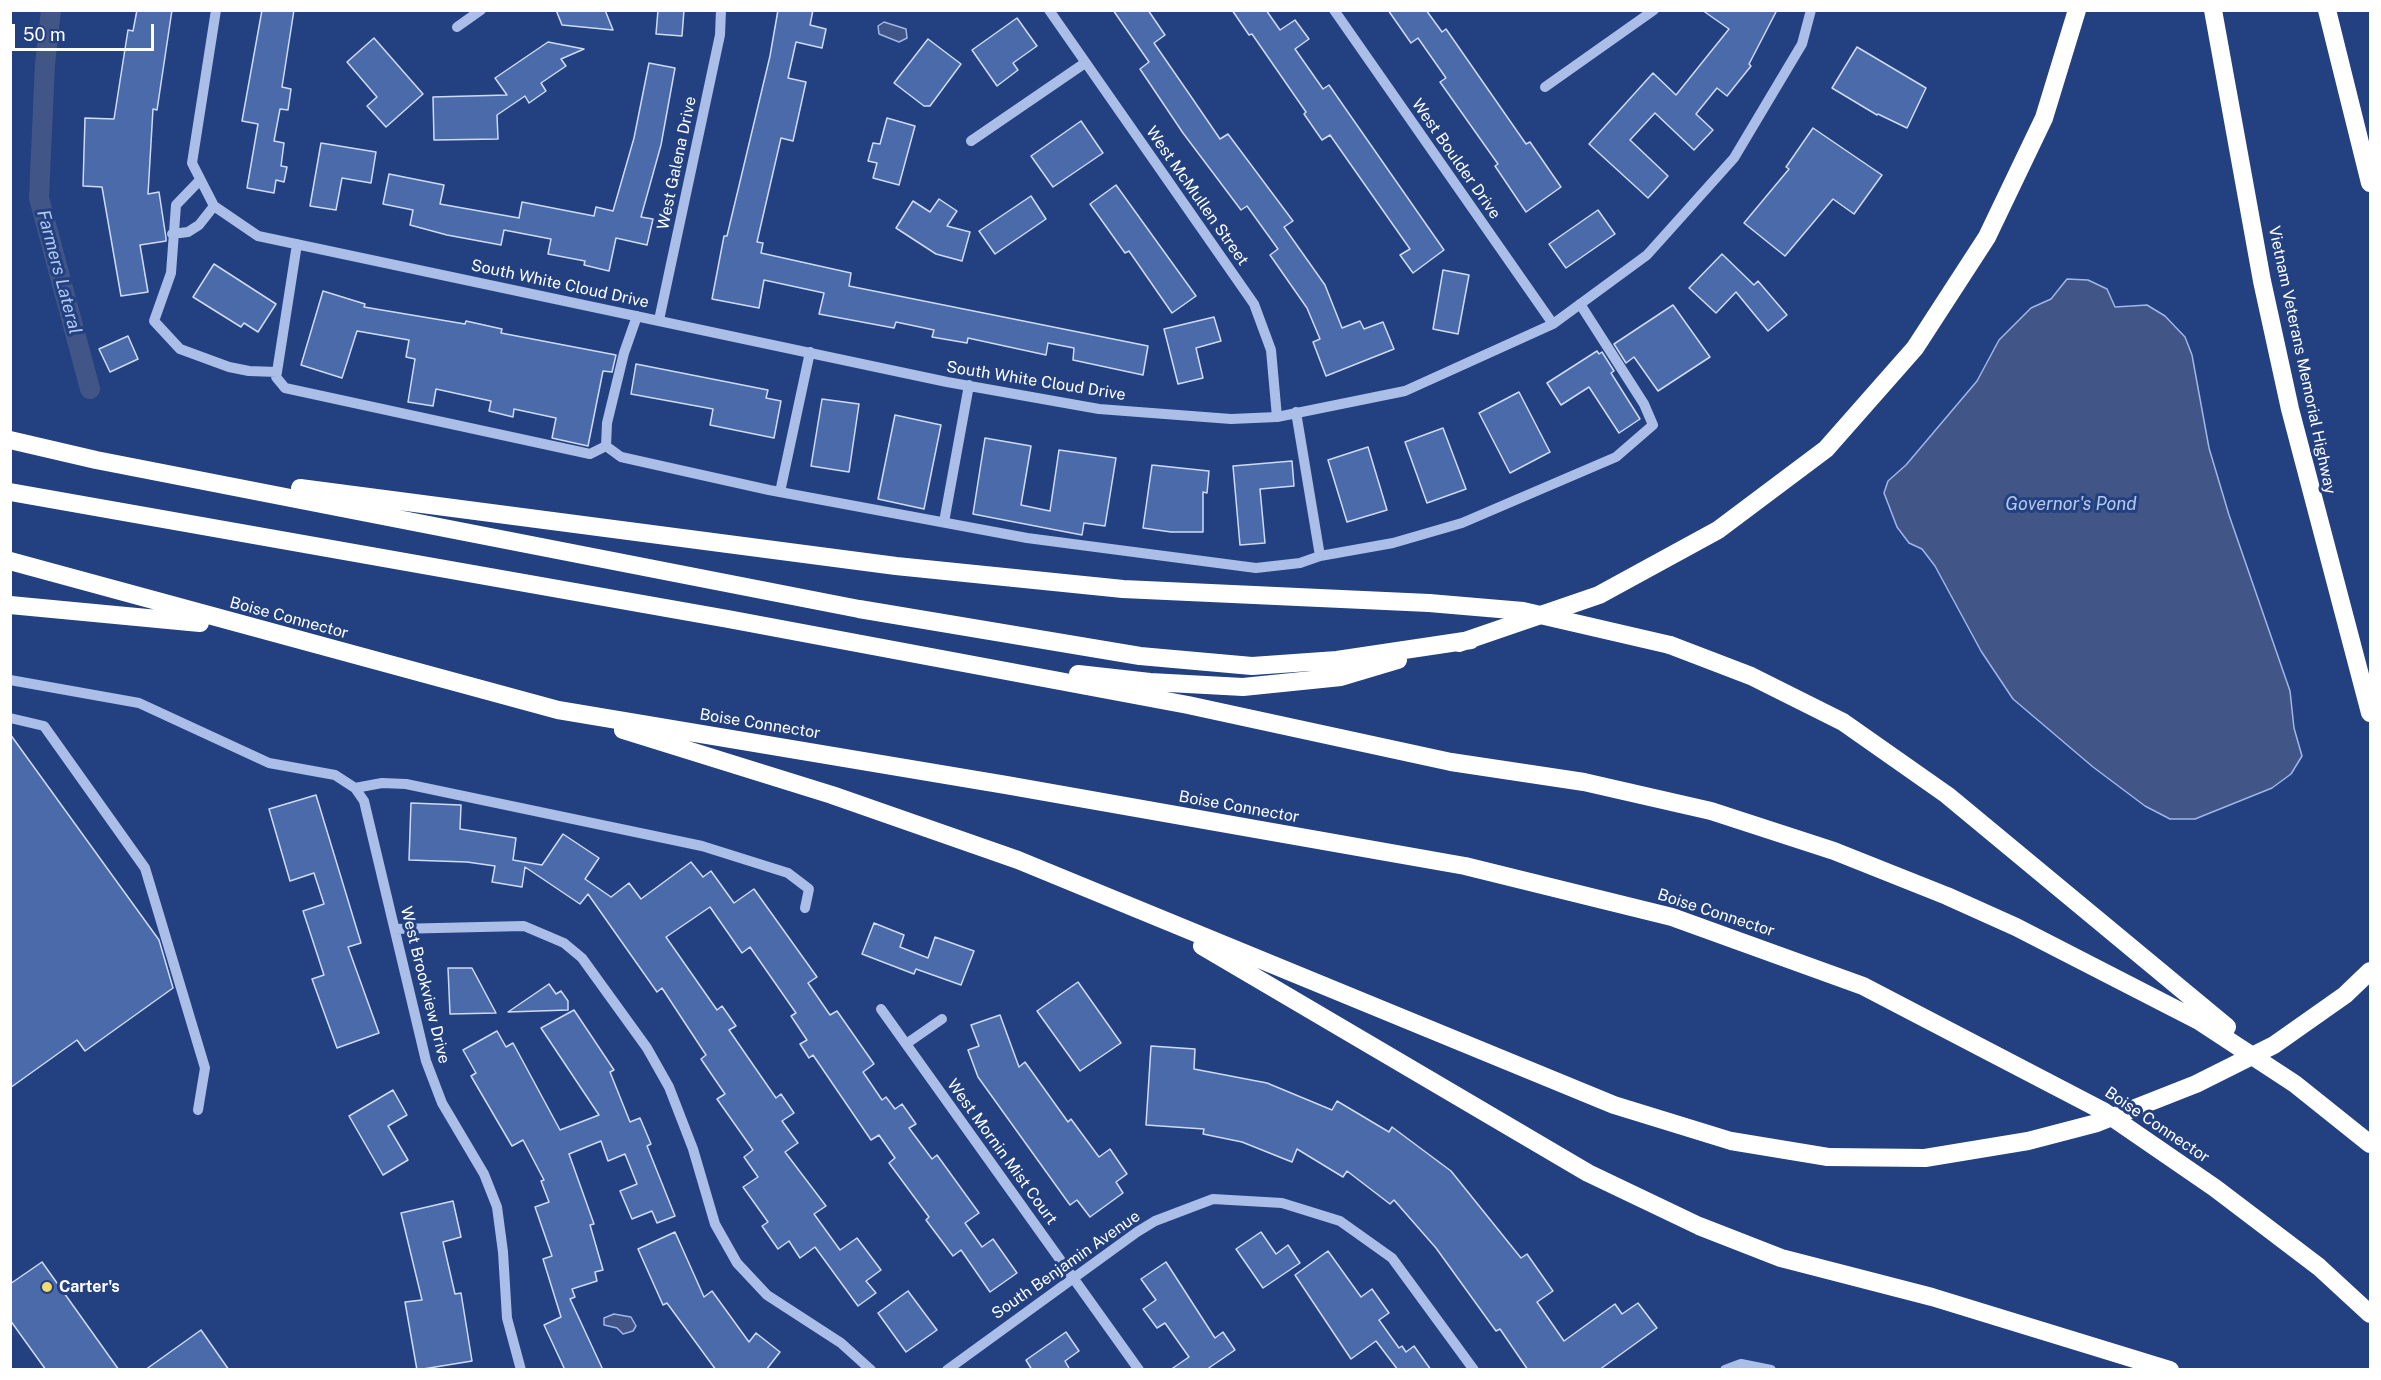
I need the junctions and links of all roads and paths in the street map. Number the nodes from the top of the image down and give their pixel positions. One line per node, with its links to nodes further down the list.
1 (216, 10): 15 (street)
2 (481, 10): 11 (street)
3 (721, 10): 22 (street, West Galena Drive)
4 (1049, 10): 12 (street, West McMullen Street)
5 (1334, 10): 23 (street, West Boulder Drive)
6 (1654, 10): 13 (street)
7 (1811, 10): 20 (street, South White Cloud Drive)
8 (2077, 10): 39 (highway)
9 (2213, 10): 43 (highway, Vietnam Veterans Memorial Highway)
10 (2327, 10): 16 (highway)
11 (457, 27)
12 (1085, 63): 14 (street); 28 (street, West McMullen Street)
13 (1545, 87)
14 (971, 141)
15 (200, 180): 17 (street); 18 (street)
16 (2370, 183)
17 (214, 206): 18 (street); 19 (street, South White Cloud Drive)
18 (172, 234): 25 (street)
19 (297, 244): 21 (street, South White Cloud Drive); 25 (street)
20 (1580, 304): 23 (street, South White Cloud Drive); 35 (street)
21 (637, 316): 22 (street, South White Cloud Drive); 30 (street)
22 (659, 320): 24 (street, South White Cloud Drive)
23 (1553, 324): 27 (street, South White Cloud Drive)
24 (810, 352): 26 (street, South White Cloud Drive); 33 (street)
25 (276, 372): 30 (street)
26 (969, 385): 28 (street, South White Cloud Drive); 34 (street)
27 (1296, 412): 28 (street, South White Cloud Drive); 35 (street)
28 (1277, 417)
29 (10, 440): 31 (highway)
30 (606, 446): 33 (street)
31 (96, 460): 39 (highway); 53 (highway, bridge)
32 (10, 492): 40 (highway)
33 (780, 492): 34 (street)
34 (944, 522): 35 (street)
35 (1320, 556)
36 (10, 561): 38 (highway, Boise Connector)
37 (10, 605): 38 (highway)
38 (245, 627): 42 (highway, Boise Connector)
39 (1471, 640): 40 (highway)
40 (927, 657): 53 (highway)
41 (10, 680): 45 (street)
42 (558, 710): 47 (highway); 57 (highway, Boise Connector)
43 (2370, 713)
44 (10, 718): 54 (street)
45 (355, 788): 46 (street); 48 (street, West Brookview Drive)
46 (805, 908)
47 (1144, 912): 49 (highway, bridge); 65 (highway)
48 (395, 929): 58 (street, West Brookview Drive); 59 (street)
49 (2370, 970)
50 (881, 1009): 52 (street, West Mornin Mist Court)
51 (942, 1019): 52 (street)
52 (906, 1044): 56 (street, West Mornin Mist Court)
53 (2295, 1084): 55 (highway)
54 (198, 1110)
55 (2370, 1144)
56 (1073, 1278): 60 (street, South Benjamin Avenue); 61 (street, West Mornin Mist Court); 62 (street, South Benjamin Avenue)
57 (2370, 1314)
58 (521, 1370)
59 (871, 1370)
60 (947, 1370)
61 (1139, 1370)
62 (1474, 1370)
63 (1725, 1370): 64 (street)
64 (1771, 1370)
65 (2170, 1370)

